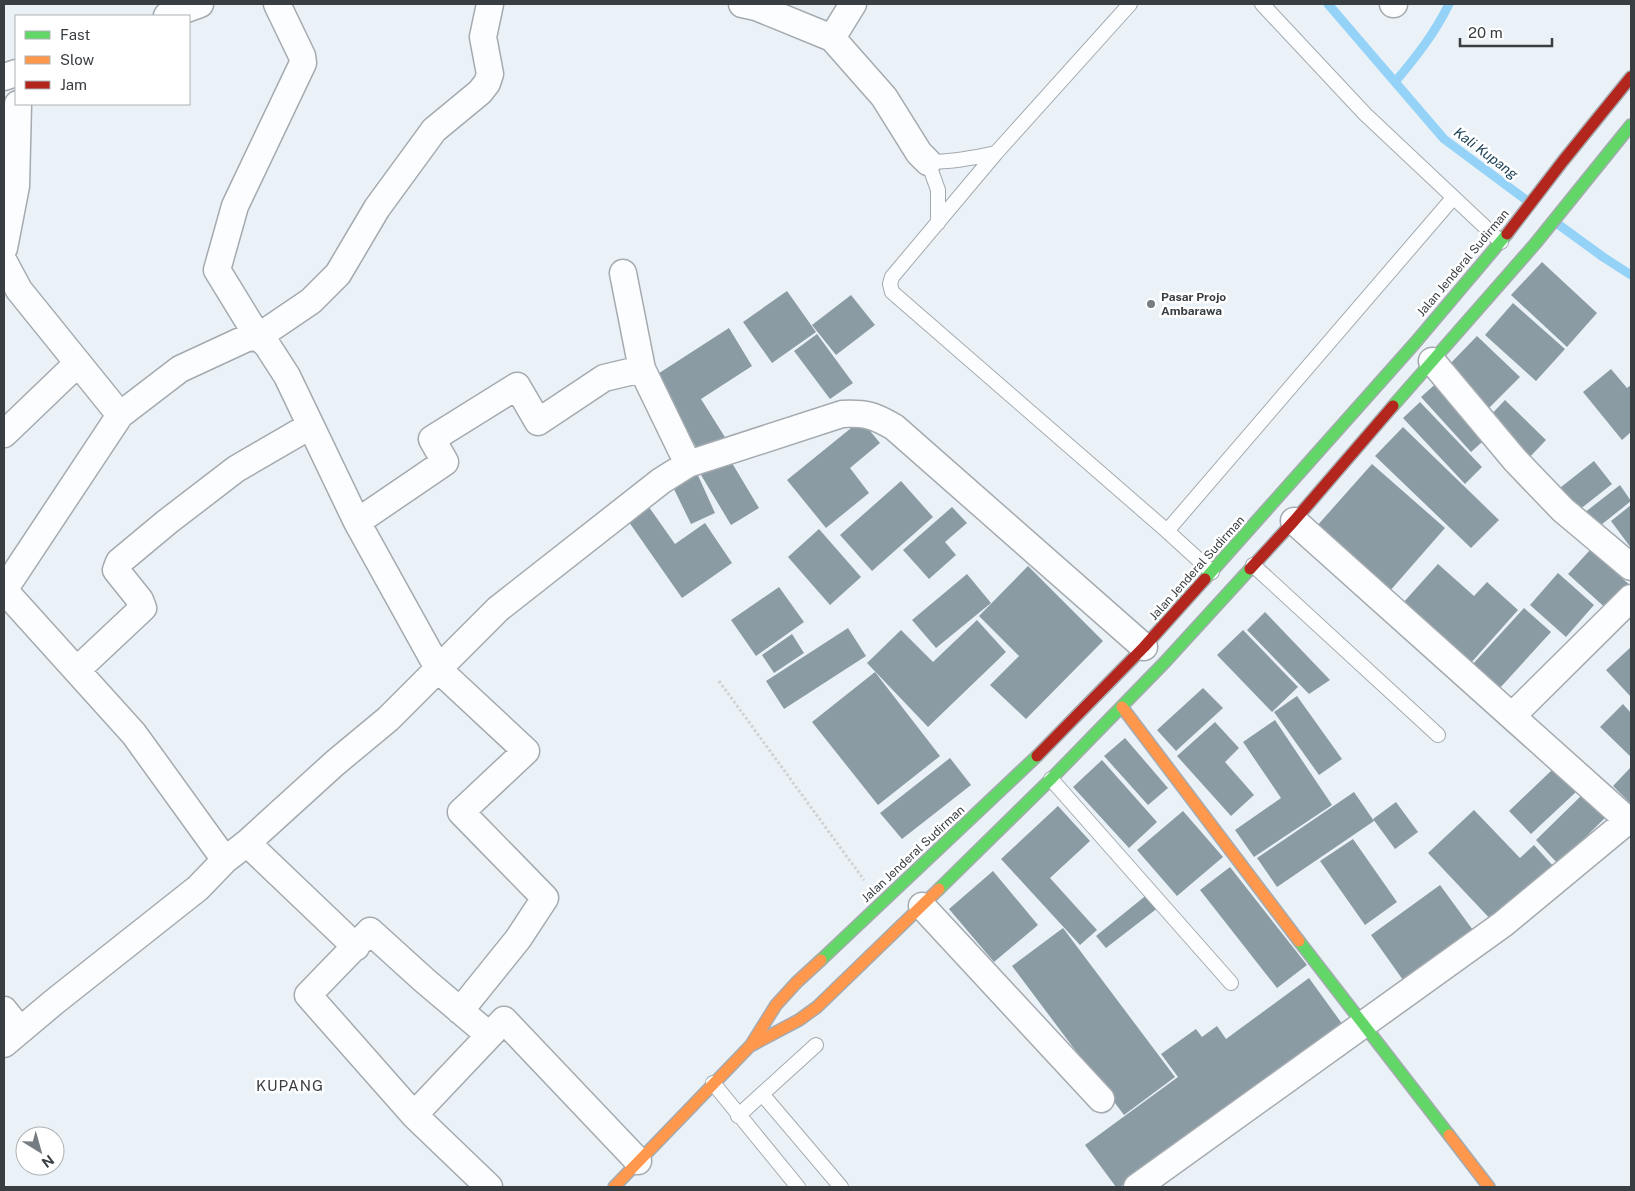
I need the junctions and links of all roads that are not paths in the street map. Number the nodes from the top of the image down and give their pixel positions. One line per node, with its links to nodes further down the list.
1 (200, 4): 8 (street)
2 (277, 4): 21 (street)
3 (490, 4): 21 (street)
4 (742, 4): 9 (street)
5 (853, 4): 9 (street)
6 (1130, 4): 13 (lane)
7 (1262, 4): 15 (lane)
8 (170, 15)
9 (832, 38): 14 (street)
10 (1631, 77): 17 (main road, Jalan Jenderal Sudirman)
11 (18, 105): 18 (street)
12 (1631, 125): 22 (main road, Jalan Jenderal Sudirman)
13 (996, 153): 14 (lane); 16 (lane)
14 (928, 162): 16 (lane)
15 (1453, 198): 17 (lane); 32 (lane)
16 (938, 223): 32 (lane)
17 (1501, 242): 35 (main road, Jalan Jenderal Sudirman)
18 (4, 248)
19 (4, 262): 23 (street)
20 (623, 273): 24 (street)
21 (252, 338): 25 (street); 26 (street); 29 (street)
22 (1432, 361): 30 (main road, Jalan Jenderal Sudirman); 34 (street)
23 (78, 363): 25 (street); 27 (street)
24 (642, 369): 28 (street); 31 (street)
25 (120, 415): 29 (street)
26 (310, 426): 31 (street); 39 (street)
27 (4, 434)
28 (688, 464): 38 (street); 40 (street)
29 (64, 499): 36 (street)
30 (1294, 521): 33 (main road, Jalan Jenderal Sudirman); 42 (street)
31 (357, 522): 40 (street)
32 (1167, 531): 35 (lane)
33 (1254, 565): 41 (main road, Jalan Jenderal Sudirman); 43 (lane)
34 (1631, 567)
35 (1212, 572): 38 (main road, Jalan Jenderal Sudirman)
36 (4, 590): 39 (street)
37 (1631, 598): 42 (street)
38 (1144, 647): 56 (main road, Jalan Jenderal Sudirman)
39 (77, 670): 47 (street)
40 (438, 670): 46 (street); 52 (street)
41 (1122, 707): 44 (main road, Jalan Jenderal Sudirman); 53 (main road)
42 (1512, 716): 45 (street)
43 (1438, 735)
44 (1051, 779): 48 (main road, Jalan Jenderal Sudirman); 50 (lane)
45 (1630, 821): 53 (street)
46 (247, 843): 47 (street); 49 (street)
47 (225, 860): 55 (street)
48 (922, 906): 56 (main road, Jalan Jenderal Sudirman); 60 (street)
49 (356, 947): 52 (street); 61 (street)
50 (1231, 983)
51 (4, 1010): 55 (street)
52 (460, 1011): 54 (street)
53 (1362, 1024): 68 (street); 69 (main road)
54 (489, 1035): 61 (street); 63 (street)
55 (12, 1037)
56 (751, 1045): 58 (main road, Jalan Jenderal Sudirman)
57 (816, 1045): 59 (lane)
58 (713, 1083): 62 (lane); 63 (main road, Jalan Jenderal Sudirman)
59 (762, 1094): 62 (lane); 67 (lane)
60 (1102, 1099)
61 (414, 1115): 64 (street)
62 (738, 1116): 66 (lane)
63 (638, 1161): 65 (main road, Jalan Jenderal Sudirman)
64 (489, 1187)
65 (614, 1187)
66 (798, 1187)
67 (841, 1187)
68 (1137, 1187)
69 (1489, 1187)

